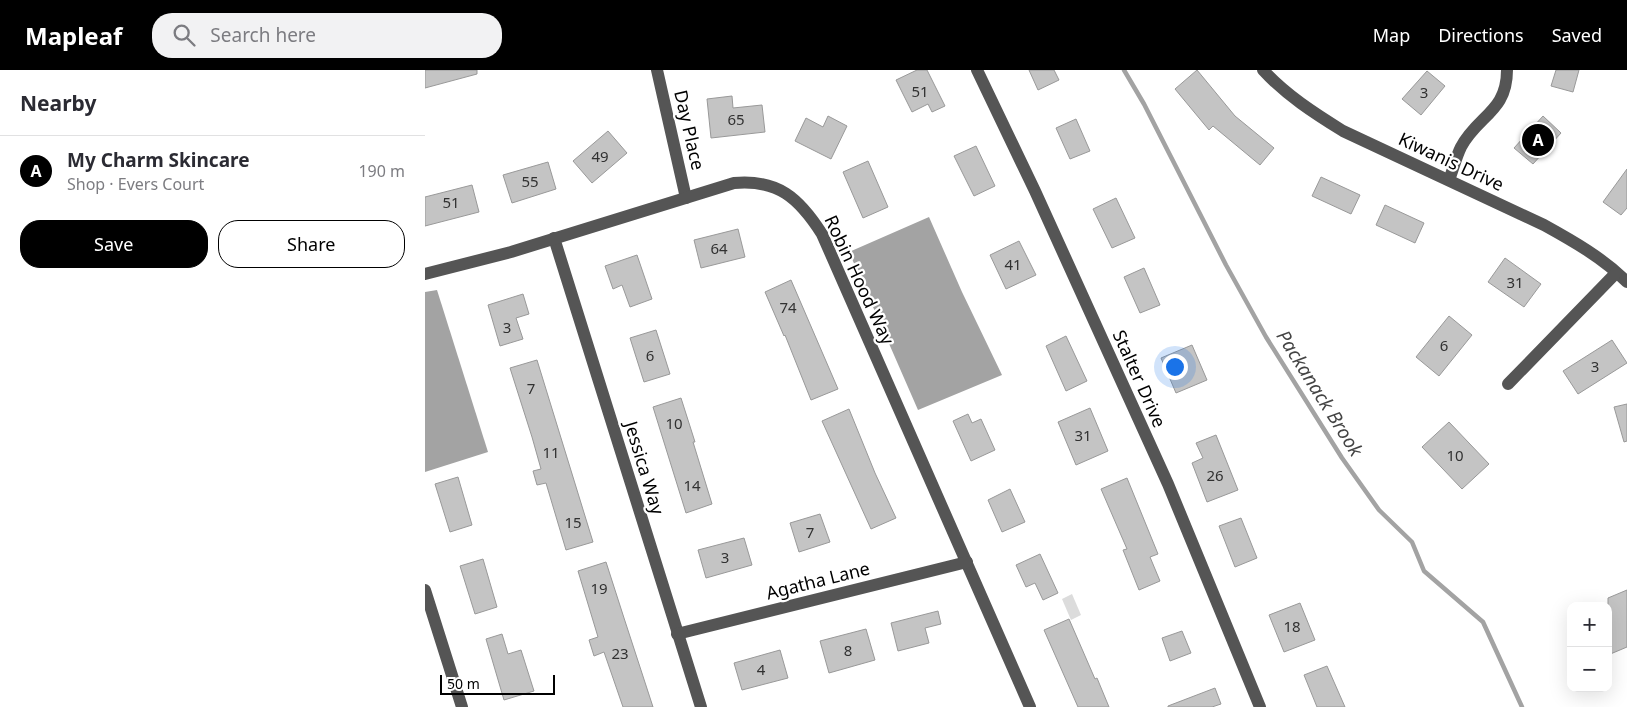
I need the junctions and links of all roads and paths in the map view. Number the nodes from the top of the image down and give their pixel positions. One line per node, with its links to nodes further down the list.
1 (657, 70): 6 (street, Day Place)
2 (977, 70): 18 (street, Stalter Drive)
3 (1263, 70): 5 (street, Kiwanis Drive)
4 (1507, 70): 5 (street)
5 (1449, 180): 8 (street, Kiwanis Drive)
6 (686, 198): 7 (street, Robin Hood Way); 12 (street, Robin Hood Way)
7 (554, 238): 9 (street, Robin Hood Way); 14 (street, Jessica Way)
8 (1616, 273): 10 (street, Kiwanis Drive); 11 (street)
9 (425, 274)
10 (1627, 282)
11 (1508, 384)
12 (967, 562): 14 (street, Agatha Lane); 17 (street, Robin Hood Way)
13 (425, 590): 15 (street)
14 (677, 634): 16 (street, Jessica Way)
15 (461, 707)
16 (701, 707)
17 (1030, 707)
18 (1260, 707)

